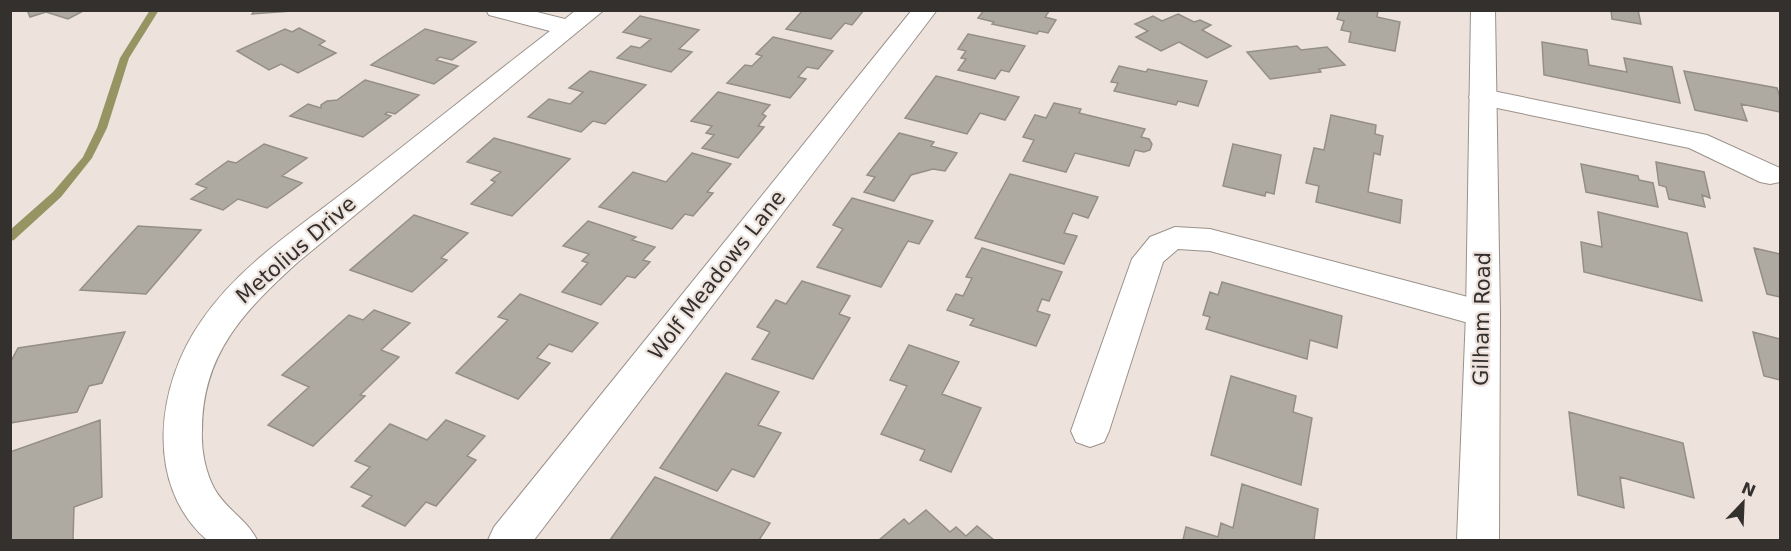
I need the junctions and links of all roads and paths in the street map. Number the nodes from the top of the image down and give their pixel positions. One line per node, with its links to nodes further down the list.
1 (498, 10): 4 (street, Metolius Drive)
2 (925, 10): 10 (street, Wolf Meadows Lane)
3 (1483, 10): 5 (street, Gilham Road)
4 (580, 20): 9 (street, Metolius Drive)
5 (1483, 97): 6 (street); 7 (street, Gilham Road)
6 (1770, 175)
7 (1483, 314): 8 (street); 11 (street, Gilham Road)
8 (1090, 431)
9 (236, 540)
10 (509, 540)
11 (1478, 540)

